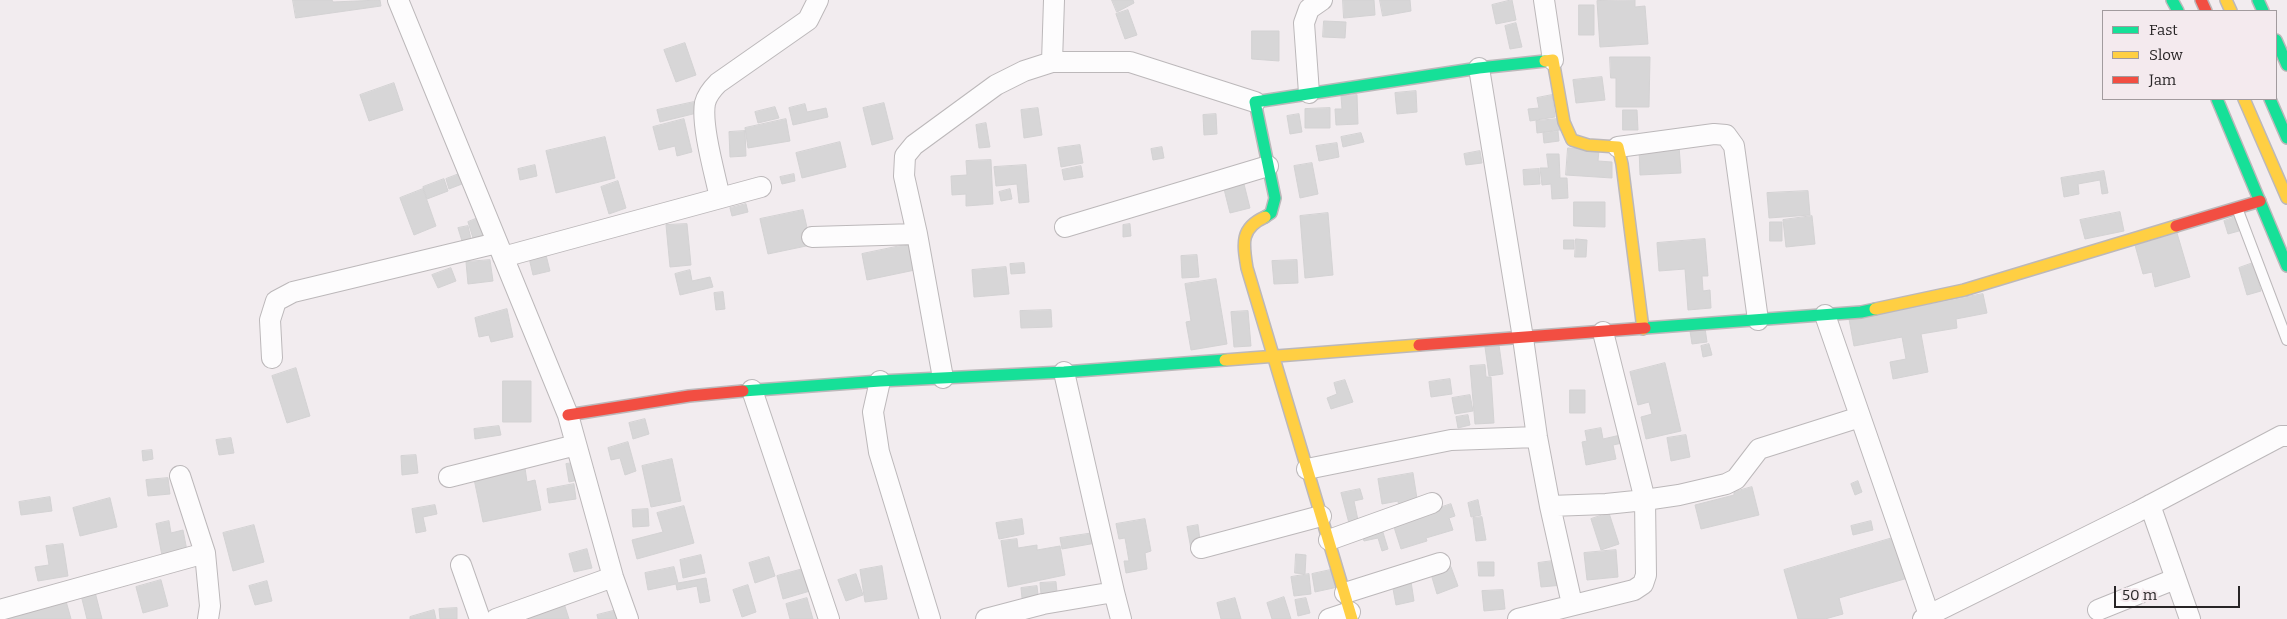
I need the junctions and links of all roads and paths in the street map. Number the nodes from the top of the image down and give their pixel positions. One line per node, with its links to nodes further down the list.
1 (398, 0): 27 (street)
2 (818, 0): 20 (street)
3 (1054, 0): 8 (street)
4 (1322, 0): 11 (street)
5 (1544, 0): 7 (street)
6 (2277, 42): 9 (main road)
7 (1553, 60): 10 (main road); 17 (main road)
8 (1052, 62): 15 (street); 25 (street)
9 (2287, 65)
10 (1479, 68): 11 (main road); 33 (street)
11 (1309, 93): 15 (main road)
12 (2217, 100): 22 (main road)
13 (2244, 100): 21 (main road)
14 (2270, 100): 16 (main road)
15 (1255, 102): 18 (main road)
16 (2287, 138)
17 (1618, 147): 30 (street); 31 (main road)
18 (1268, 166): 24 (street); 35 (main road)
19 (761, 187): 20 (street)
20 (720, 198): 27 (street)
21 (2287, 198)
22 (2260, 200): 23 (main road); 28 (main road)
23 (2237, 207): 29 (main road); 34 (lane)
24 (1065, 226)
25 (917, 234): 26 (street); 38 (street)
26 (812, 237)
27 (500, 250): 36 (street); 41 (street)
28 (2287, 266)
29 (1825, 315): 30 (main road); 42 (street)
30 (1758, 320): 31 (main road)
31 (1643, 329): 32 (main road)
32 (1602, 332): 33 (main road); 49 (street)
33 (1523, 338): 35 (main road); 44 (street)
34 (2287, 340)
35 (1272, 357): 37 (main road); 46 (main road)
36 (272, 358)
37 (1064, 372): 38 (main road); 61 (street)
38 (943, 378): 39 (main road)
39 (880, 381): 40 (main road); 73 (street)
40 (752, 390): 41 (main road); 72 (street)
41 (568, 415): 45 (street)
42 (1860, 417): 49 (street); 67 (street)
43 (2287, 436): 51 (street)
44 (1537, 437): 46 (street); 52 (street)
45 (576, 445): 48 (street); 59 (street)
46 (1307, 469): 53 (main road)
47 (180, 476): 56 (street)
48 (449, 477)
49 (1645, 500): 52 (street); 63 (street)
50 (1432, 503): 54 (street)
51 (2150, 505): 60 (street); 67 (street)
52 (1550, 506): 63 (street)
53 (1321, 516): 54 (main road); 55 (street)
54 (1329, 540): 62 (main road)
55 (1201, 548)
56 (205, 553): 64 (street); 68 (street)
57 (1440, 563): 62 (street)
58 (461, 565): 69 (street)
59 (613, 577): 70 (street); 71 (street)
60 (2175, 579): 65 (street); 78 (street)
61 (1114, 592): 74 (street); 75 (street)
62 (1345, 592): 66 (main road)
63 (1572, 604): 77 (street)
64 (0, 610)
65 (2098, 610)
66 (1351, 616): 76 (street)
67 (1928, 618)
68 (208, 619)
69 (480, 619)
70 (496, 619)
71 (628, 619)
72 (829, 619)
73 (930, 619)
74 (986, 619)
75 (1121, 619)
76 (1329, 619)
77 (1518, 619)
78 (2190, 619)

